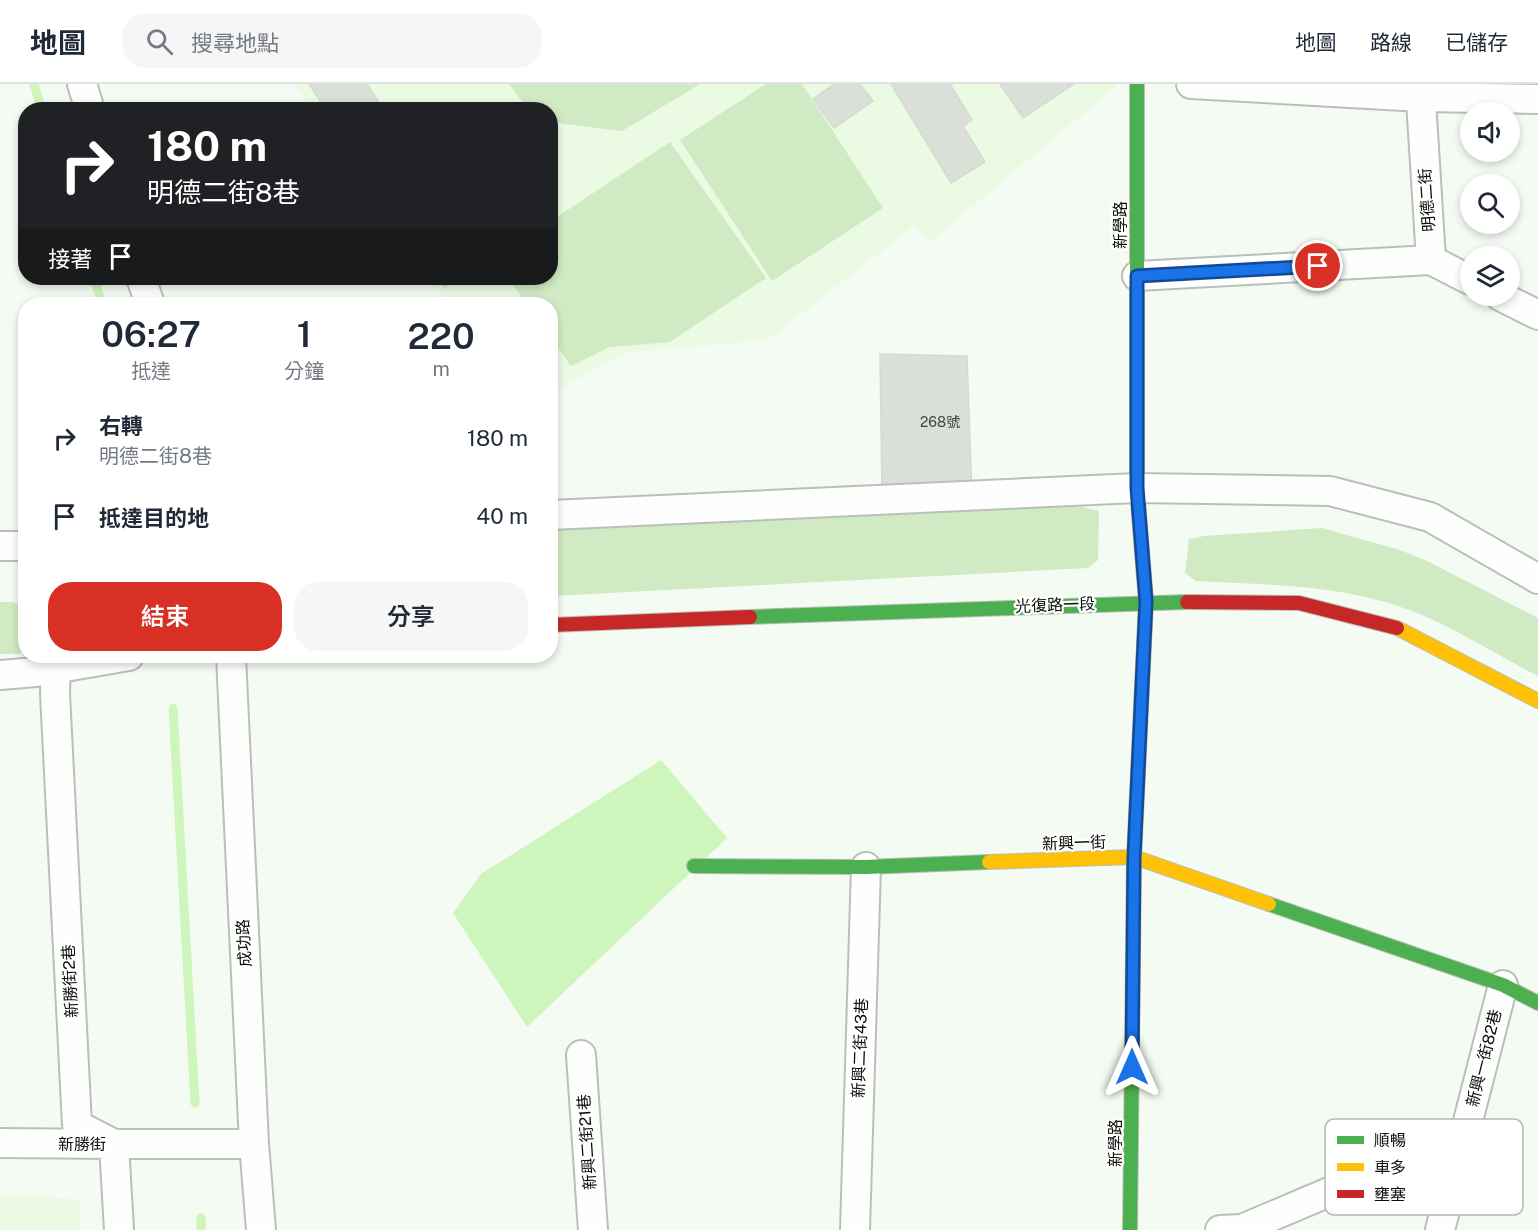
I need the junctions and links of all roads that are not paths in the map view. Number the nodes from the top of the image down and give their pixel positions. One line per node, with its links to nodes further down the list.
1 (82, 84): 6 (street)
2 (1137, 84): 9 (street, 新學路)
3 (1191, 84): 4 (street)
4 (1420, 91): 5 (street); 7 (street, 明德二街)
5 (1538, 99)
6 (88, 102)
7 (1431, 260): 8 (street); 9 (street)
8 (1460, 275)
9 (1137, 276): 12 (street, 新學路)
10 (1520, 306): 11 (street)
11 (1538, 315)
12 (1137, 488): 13 (street); 16 (street); 17 (street, 新學路)
13 (558, 515)
14 (0, 546): 15 (street)
15 (18, 546)
16 (1538, 579)
17 (1146, 601): 18 (street, 光復路一段); 23 (street, 光復路一段); 24 (street, 新學路)
18 (558, 625)
19 (52, 663): 22 (street)
20 (56, 663): 32 (street, 新勝街2巷)
21 (231, 663): 33 (street, 成功路)
22 (0, 675)
23 (1538, 701)
24 (1134, 858): 26 (street, 新興一街); 27 (street, 新興一街); 40 (street, 新學路)
25 (694, 866): 26 (street, 新興一街)
26 (866, 867): 39 (street, 新興二街43巷)
27 (1503, 985): 28 (street, 新興一街); 30 (street, 新興一街82巷)
28 (1538, 1003)
29 (580, 1055): 38 (street, 新興二街21巷)
30 (1468, 1119)
31 (0, 1143): 32 (street, 新勝街)
32 (114, 1144): 33 (street, 新勝街2巷); 36 (street, 新勝街)
33 (254, 1144): 37 (street, 成功路)
34 (1325, 1194): 41 (street)
35 (1444, 1215): 42 (street, 新興一街82巷)
36 (119, 1230)
37 (261, 1230)
38 (593, 1230)
39 (855, 1230)
40 (1130, 1230)
41 (1220, 1230)
42 (1440, 1230)

